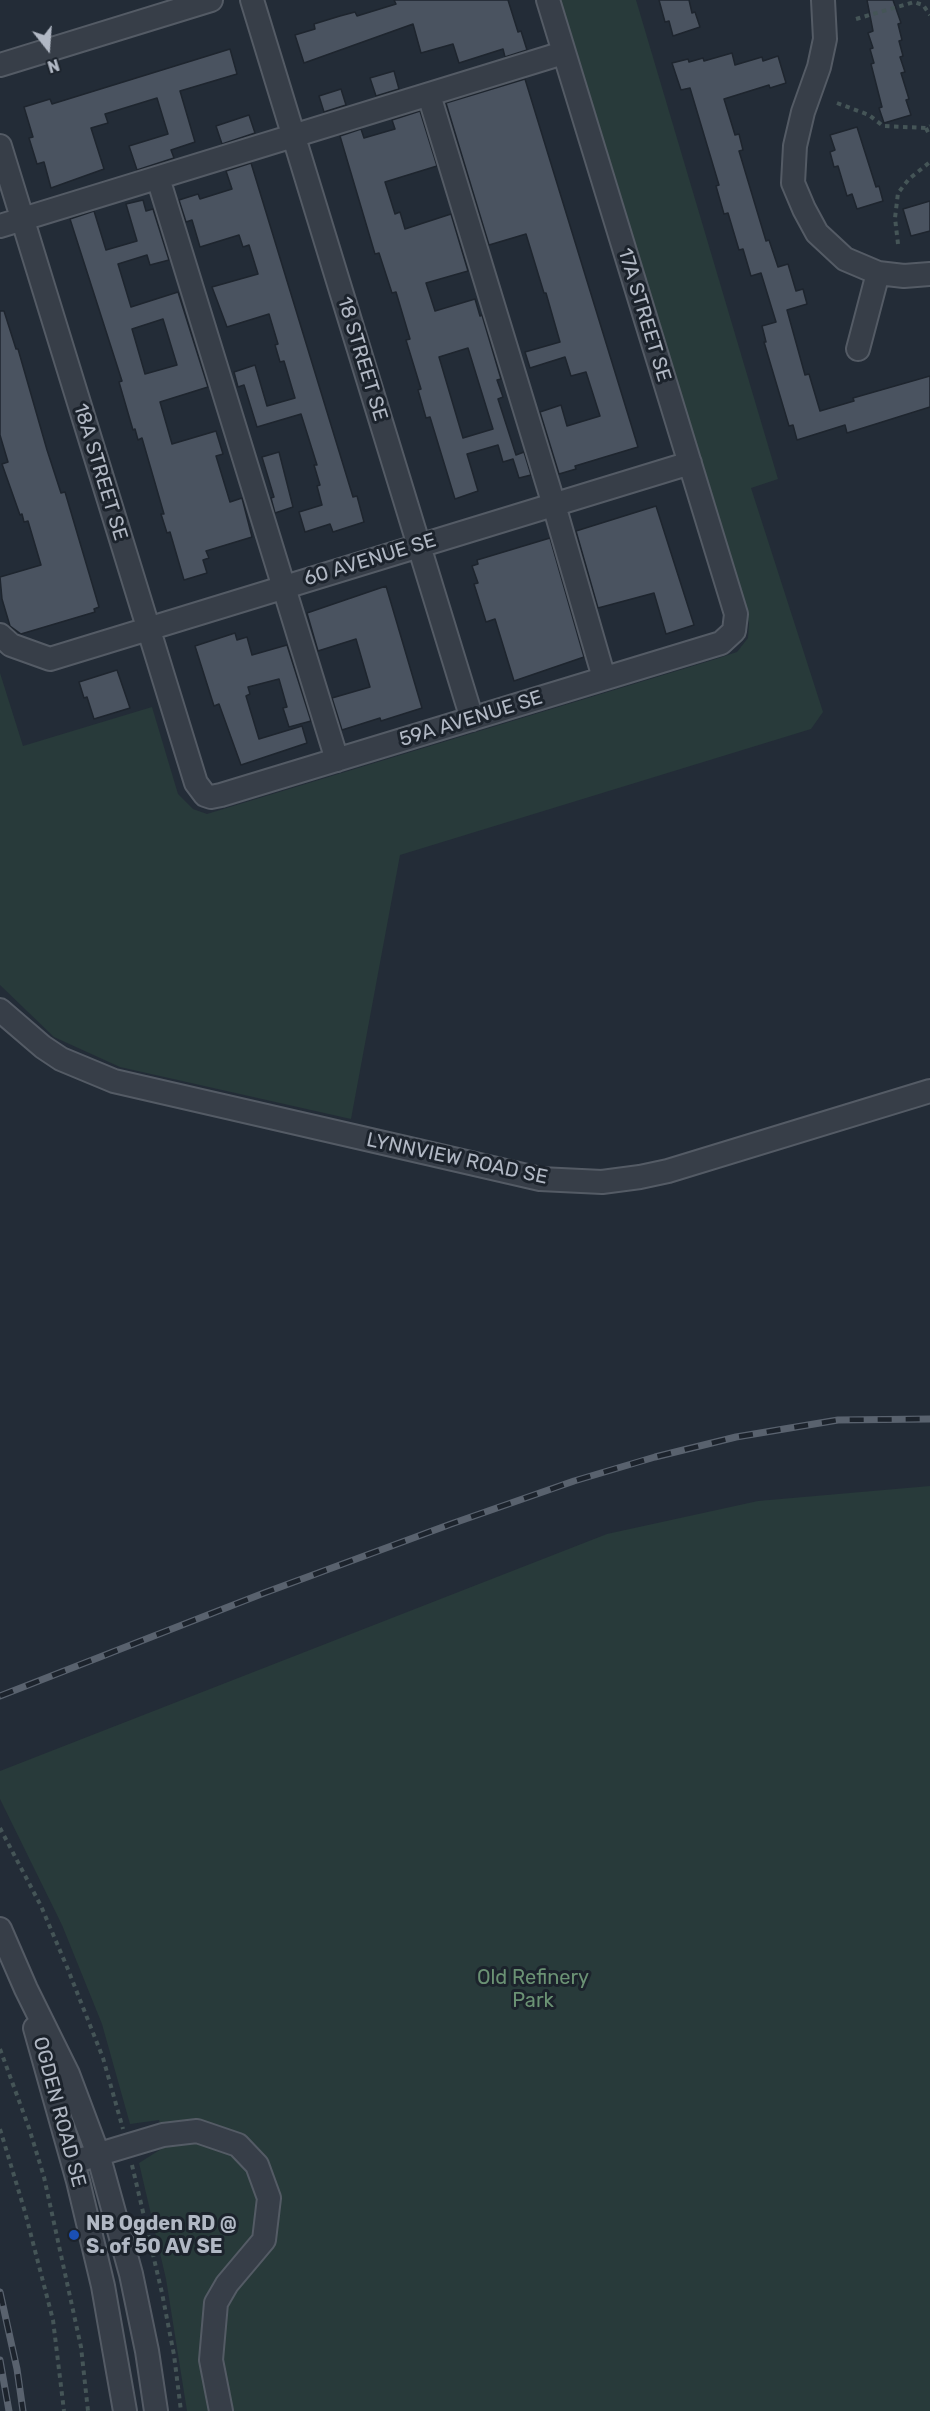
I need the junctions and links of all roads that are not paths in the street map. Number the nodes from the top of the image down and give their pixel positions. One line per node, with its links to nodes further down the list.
1 (211, 0): 6 (street)
2 (252, 0): 8 (street, 18 STREET SE)
3 (548, 0): 5 (street, 17A STREET SE)
4 (823, 0): 13 (street)
5 (563, 53): 7 (street); 16 (street, 17A STREET SE)
6 (0, 65)
7 (429, 95): 8 (street); 17 (street)
8 (294, 136): 10 (street); 18 (street, 18 STREET SE)
9 (0, 146): 11 (street, 18A STREET SE)
10 (158, 178): 11 (street); 19 (street)
11 (23, 219): 12 (street); 20 (street, 18A STREET SE)
12 (0, 226)
13 (878, 273): 14 (street); 15 (street)
14 (930, 274)
15 (858, 349)
16 (690, 464): 17 (street, 60 AVENUE SE); 21 (street, 17A STREET SE)
17 (554, 505): 18 (street, 60 AVENUE SE); 23 (street)
18 (419, 546): 19 (street, 60 AVENUE SE); 24 (street, 18 STREET SE)
19 (284, 586): 20 (street, 60 AVENUE SE); 25 (street)
20 (149, 629): 22 (street, 60 AVENUE SE); 26 (street, 18A STREET SE)
21 (734, 631): 23 (street, 59A AVENUE SE)
22 (0, 635)
23 (604, 678): 24 (street, 59A AVENUE SE)
24 (472, 719): 25 (street, 59A AVENUE SE)
25 (337, 760): 26 (street, 59A AVENUE SE)
26 (205, 795)
27 (0, 1010): 28 (street, LYNNVIEW ROAD SE)
28 (930, 1091)
29 (0, 1929): 30 (street, OGDEN ROAD SE)
30 (26, 1989): 31 (street, OGDEN ROAD SE); 32 (street, OGDEN ROAD SE)
31 (98, 2154): 32 (street); 34 (street, OGDEN ROAD SE); 35 (street)
32 (73, 2162): 33 (street, OGDEN ROAD SE)
33 (125, 2411)
34 (156, 2411)
35 (221, 2411)

